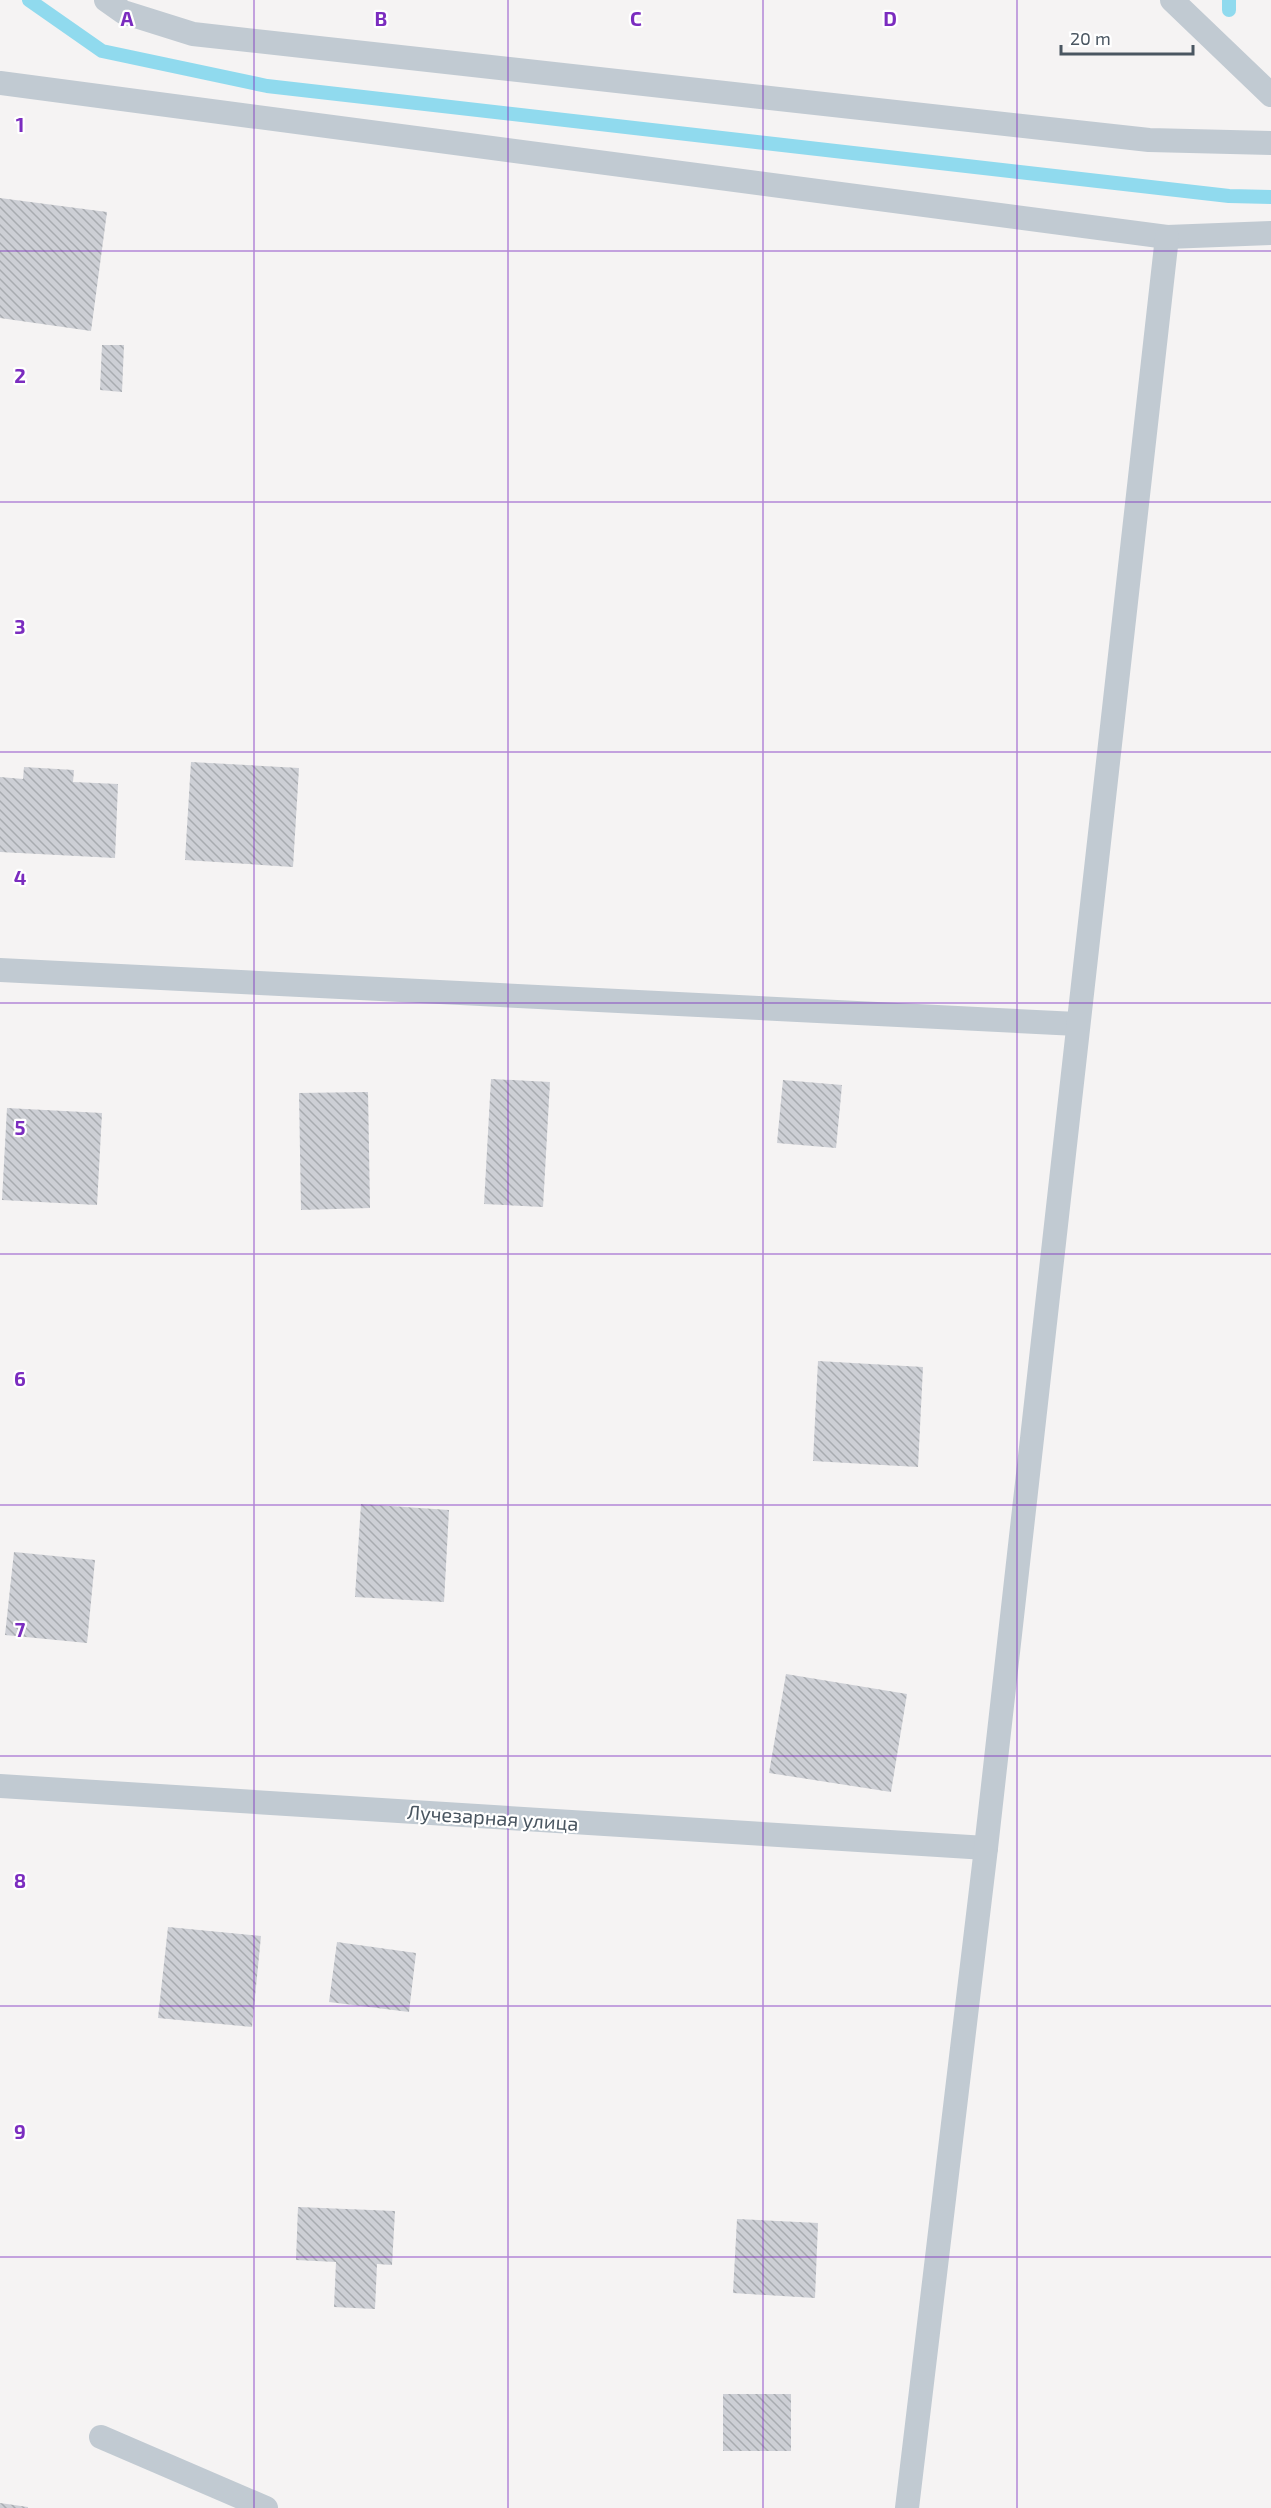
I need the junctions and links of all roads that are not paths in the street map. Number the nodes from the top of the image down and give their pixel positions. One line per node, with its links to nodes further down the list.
1 (106, 0): 5 (lane)
2 (1172, 0): 4 (lane)
3 (0, 83): 7 (lane)
4 (1271, 95)
5 (1271, 143)
6 (1271, 233): 7 (lane)
7 (1167, 237): 9 (lane)
8 (0, 970): 9 (lane)
9 (1077, 1024): 11 (lane)
10 (0, 1786): 11 (lane, Лучезарная улица)
11 (986, 1848): 14 (lane)
12 (101, 2437): 13 (lane)
13 (266, 2508)
14 (907, 2508)

